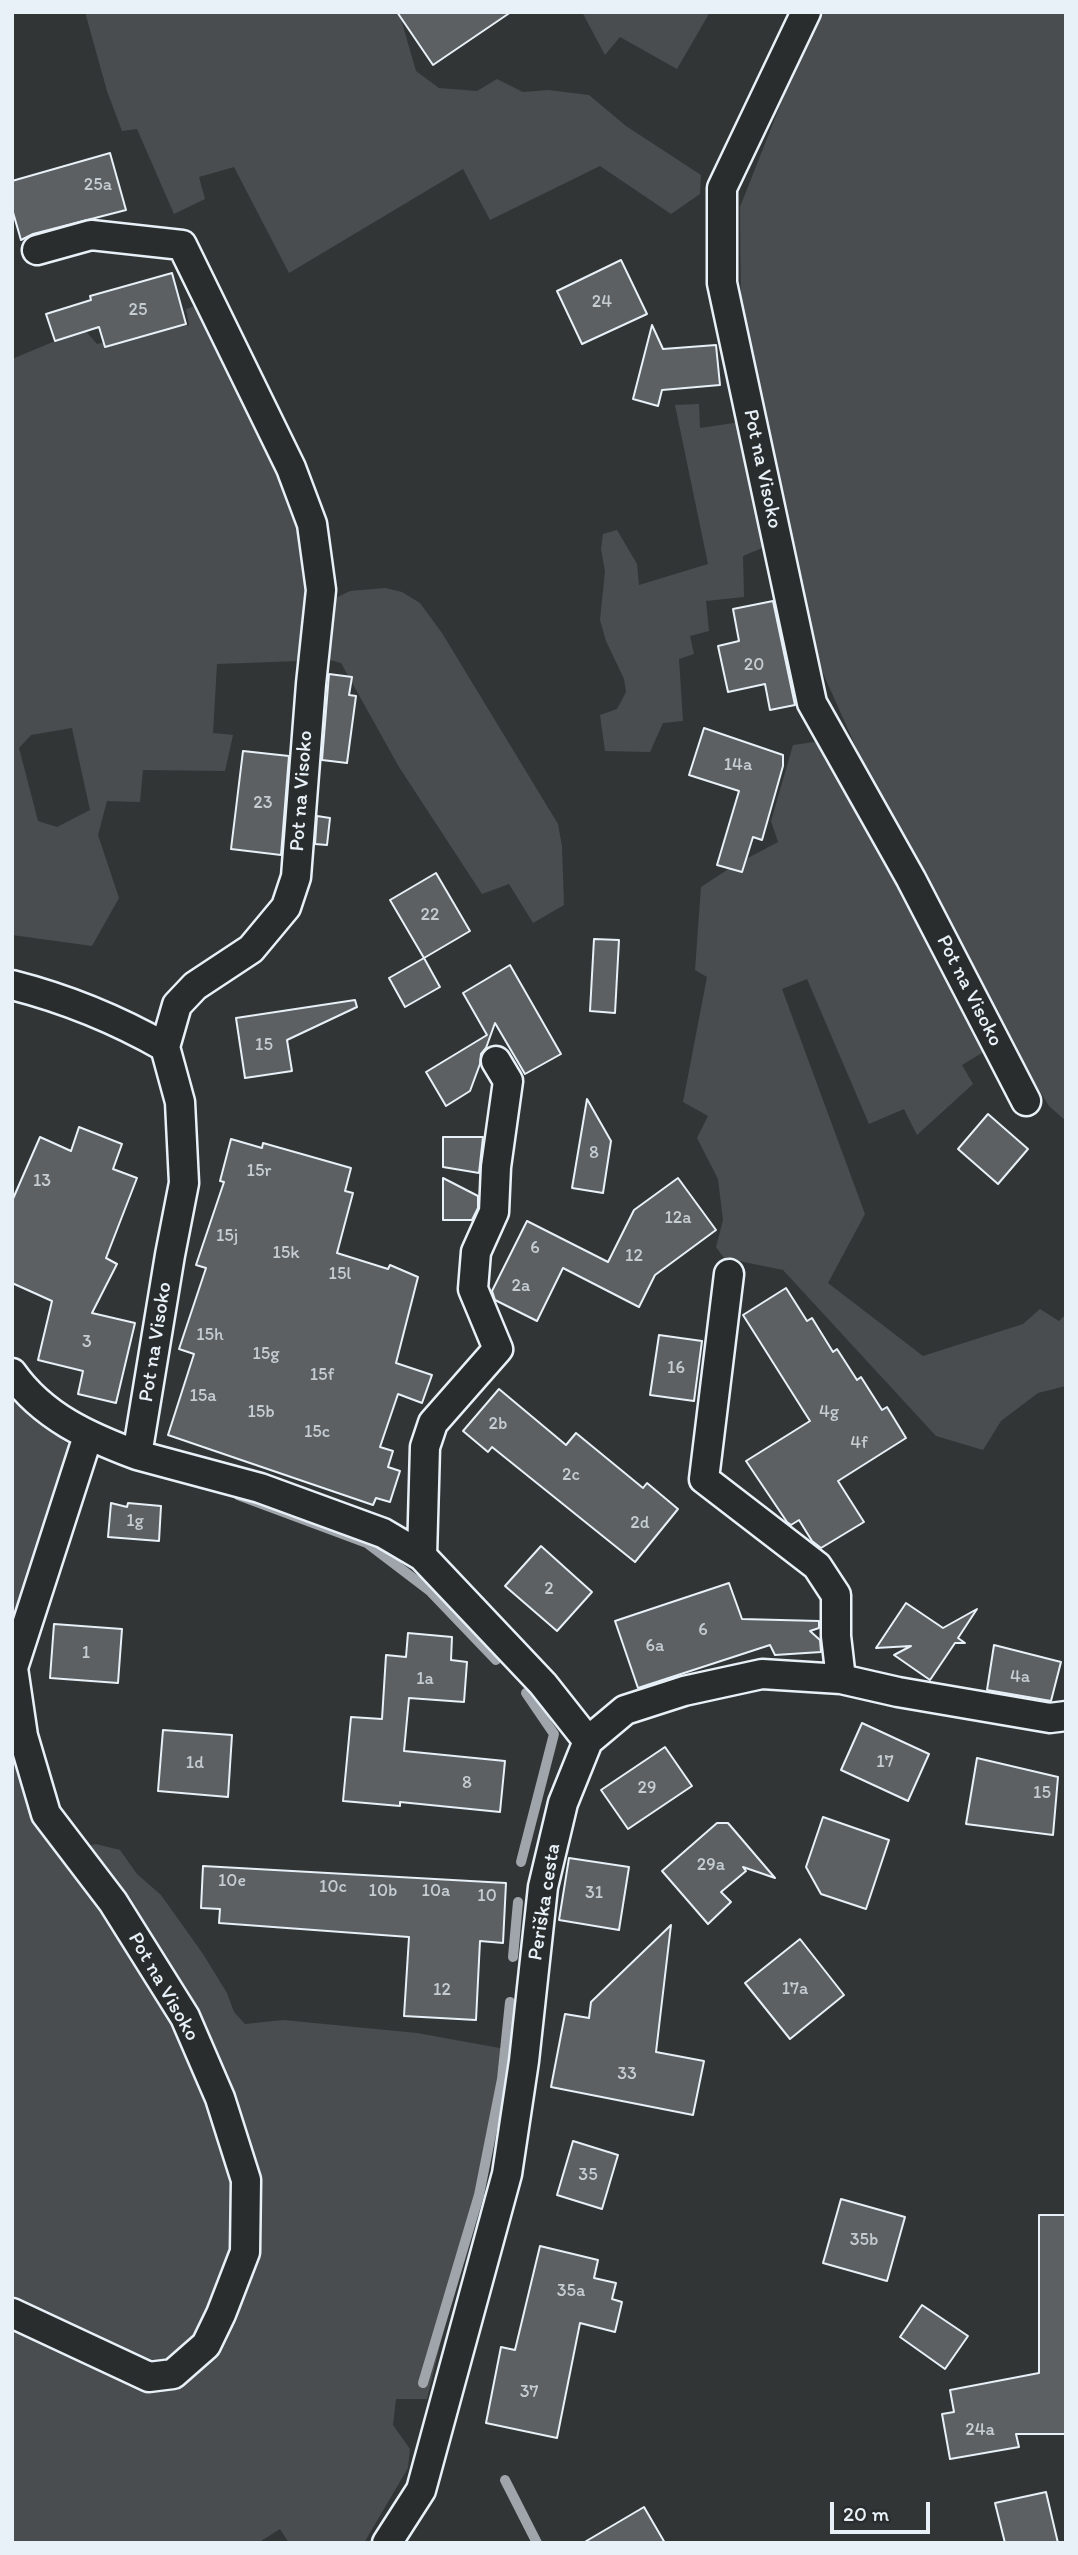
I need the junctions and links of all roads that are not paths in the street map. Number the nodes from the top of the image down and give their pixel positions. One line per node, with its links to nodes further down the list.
1 (806, 12): 6 (street, Pot na Visoko)
2 (37, 250): 4 (street, Pot na Visoko)
3 (12, 985): 4 (street)
4 (165, 1047): 10 (street, Pot na Visoko)
5 (496, 1061): 11 (street)
6 (1026, 1101)
7 (729, 1274): 12 (street)
8 (12, 1373): 9 (street)
9 (88, 1436): 10 (street); 15 (street, Pot na Visoko)
10 (137, 1455): 11 (street)
11 (422, 1556): 14 (street)
12 (841, 1679): 13 (street, Periška cesta); 14 (street, Periška cesta)
13 (1066, 1716)
14 (588, 1741): 16 (street, Periška cesta)
15 (12, 2313)
16 (387, 2543)

